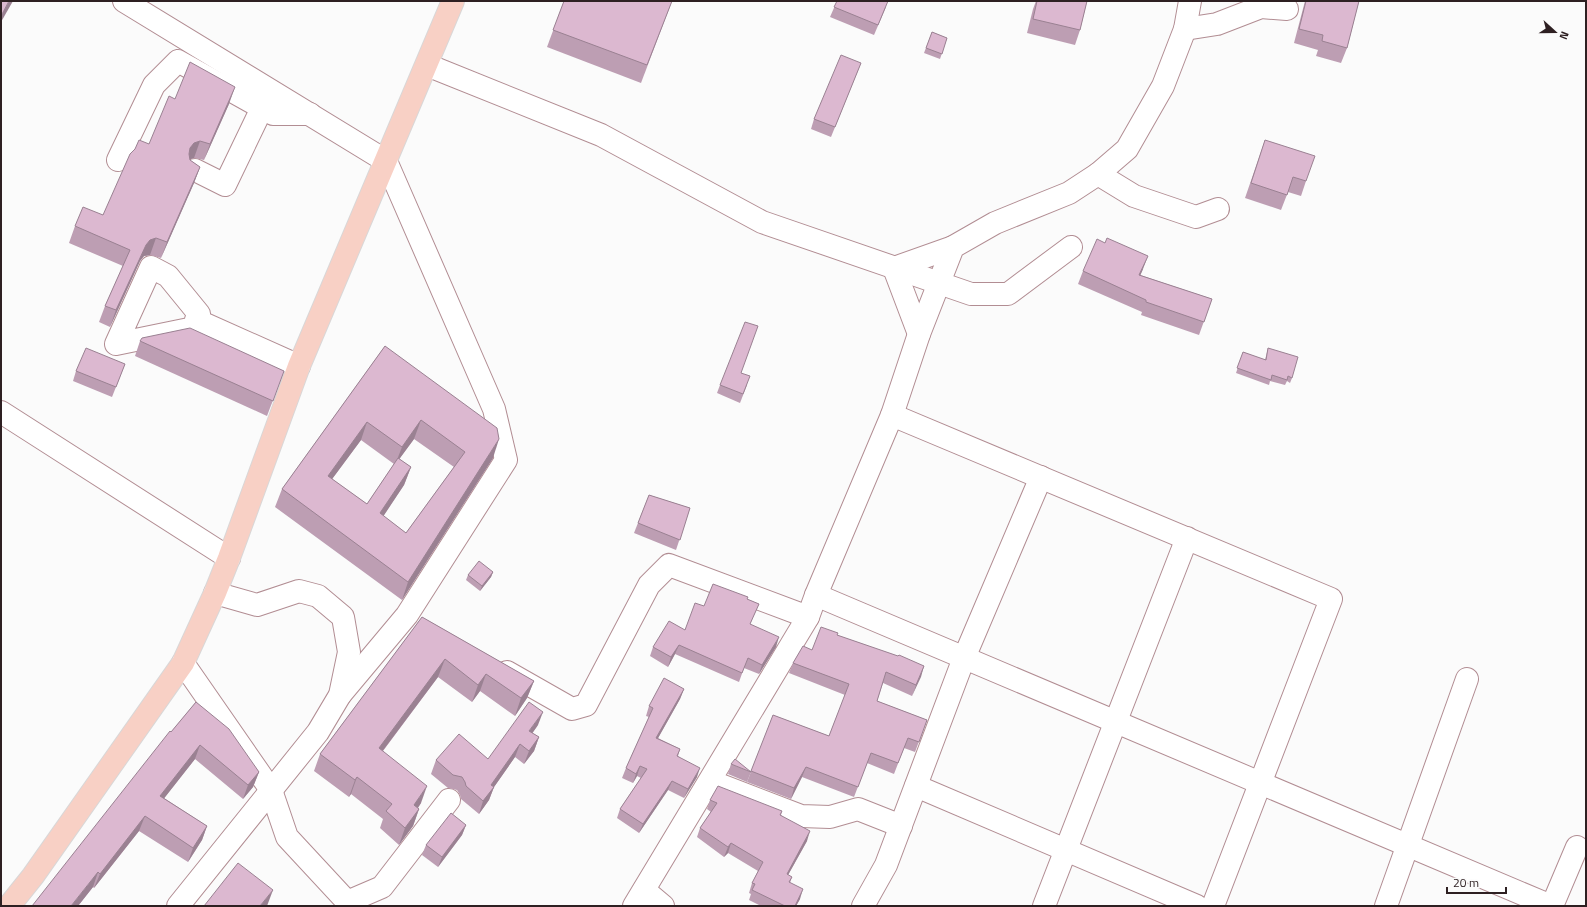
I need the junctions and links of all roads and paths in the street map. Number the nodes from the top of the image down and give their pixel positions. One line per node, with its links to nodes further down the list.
1 (124, 1): 8 (street)
2 (452, 1): 6 (main road)
3 (1190, 1): 5 (street)
4 (1287, 9): 5 (street)
5 (1185, 29): 12 (street)
6 (427, 65): 10 (main road); 16 (street)
7 (262, 108): 8 (street); 9 (street); 11 (street)
8 (311, 114): 10 (street)
9 (118, 160)
10 (386, 160): 20 (main road); 28 (street)
11 (195, 170)
12 (1098, 174): 13 (street); 14 (street)
13 (1218, 209)
14 (953, 247): 16 (street); 17 (street)
15 (1071, 247): 17 (street)
16 (894, 268): 17 (street); 19 (street)
17 (938, 283): 19 (street)
18 (196, 320): 20 (street)
19 (919, 334): 22 (street)
20 (299, 366): 25 (main road)
21 (1, 412): 25 (street)
22 (892, 415): 23 (street); 27 (street)
23 (1041, 477): 24 (street); 31 (street)
24 (1186, 538): 36 (street); 38 (street)
25 (229, 558): 26 (main road)
26 (215, 593): 33 (main road); 35 (street)
27 (816, 595): 29 (street); 31 (street)
28 (407, 615): 30 (street); 35 (street)
29 (808, 617): 32 (street); 37 (street)
30 (427, 626)
31 (964, 658): 36 (street); 39 (street)
32 (490, 662)
33 (183, 663): 40 (street); 48 (main road)
34 (1466, 679): 43 (street)
35 (340, 695): 40 (street)
36 (1116, 722): 38 (street); 45 (street)
37 (710, 781): 42 (street); 46 (street)
38 (1260, 783): 43 (street); 54 (street)
39 (916, 786): 42 (street); 45 (street)
40 (271, 790): 47 (street); 49 (street)
41 (448, 800): 47 (street)
42 (901, 826): 51 (street)
43 (1407, 845): 55 (street); 56 (street)
44 (1577, 847): 56 (street)
45 (1066, 850): 52 (street); 53 (street)
46 (639, 898): 50 (street)
47 (349, 904)
48 (9, 906)
49 (178, 906)
50 (663, 906)
51 (863, 906)
52 (1044, 906)
53 (1197, 906)
54 (1213, 906)
55 (1386, 906)
56 (1552, 906)

